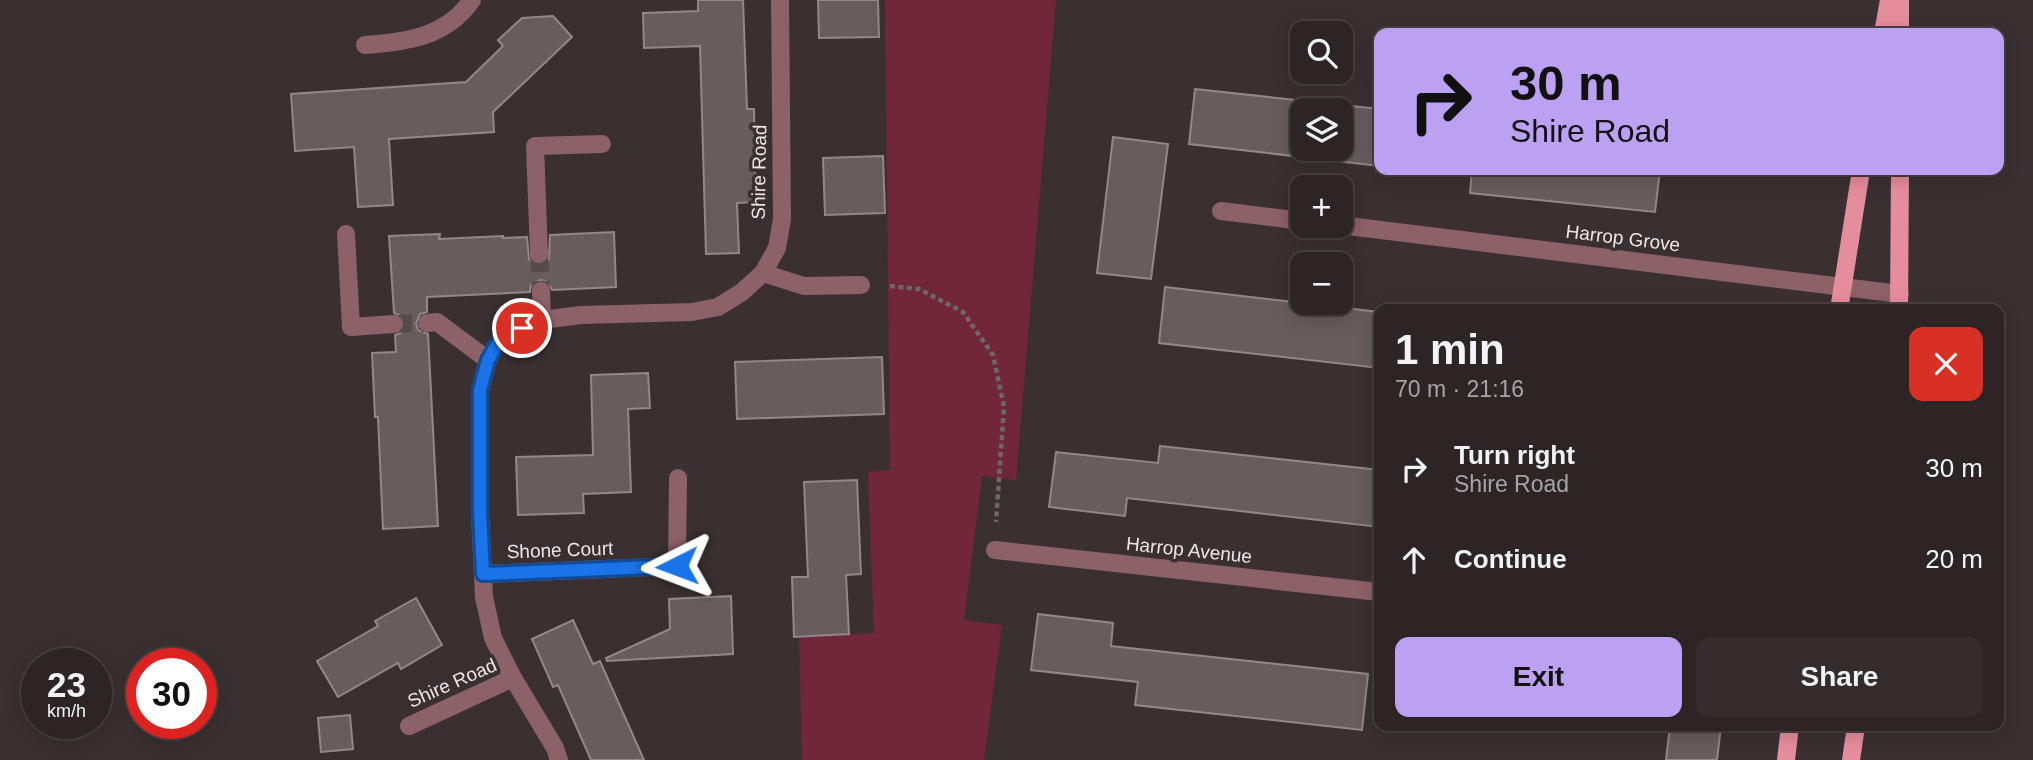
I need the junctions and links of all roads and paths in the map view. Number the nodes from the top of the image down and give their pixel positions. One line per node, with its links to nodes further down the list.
1 (472, 0): 7 (street)
2 (780, 0): 16 (street, Shire Road)
3 (1889, 0): 5 (main road)
4 (1900, 0): 6 (main road)
5 (1884, 28)
6 (1900, 28)
7 (365, 45)
8 (602, 144): 15 (street)
9 (1860, 175): 18 (main road)
10 (1900, 175): 20 (main road)
11 (1221, 211): 12 (street)
12 (1290, 220)
13 (1353, 227): 18 (street, Harrop Grove)
14 (346, 233): 24 (street)
15 (539, 254)
16 (763, 273): 17 (street); 22 (street, Shire Road)
17 (861, 285): 27 (path)
18 (1841, 287): 20 (street, Harrop Grove); 21 (main road)
19 (541, 291): 22 (street)
20 (1900, 302)
21 (1840, 304)
22 (542, 320): 25 (street, Shire Road)
23 (427, 323): 25 (street)
24 (394, 324)
25 (488, 360): 28 (street, Shire Road)
26 (678, 478): 28 (street, Shone Court)
27 (995, 550): 29 (street, Harrop Avenue)
28 (483, 574): 30 (street, Shire Road)
29 (1374, 591)
30 (513, 678): 31 (street, Shire Road); 34 (street, Shire Road)
31 (409, 726)
32 (1789, 731): 35 (main road)
33 (1855, 731): 36 (main road)
34 (559, 760)
35 (1786, 760)
36 (1851, 760)

